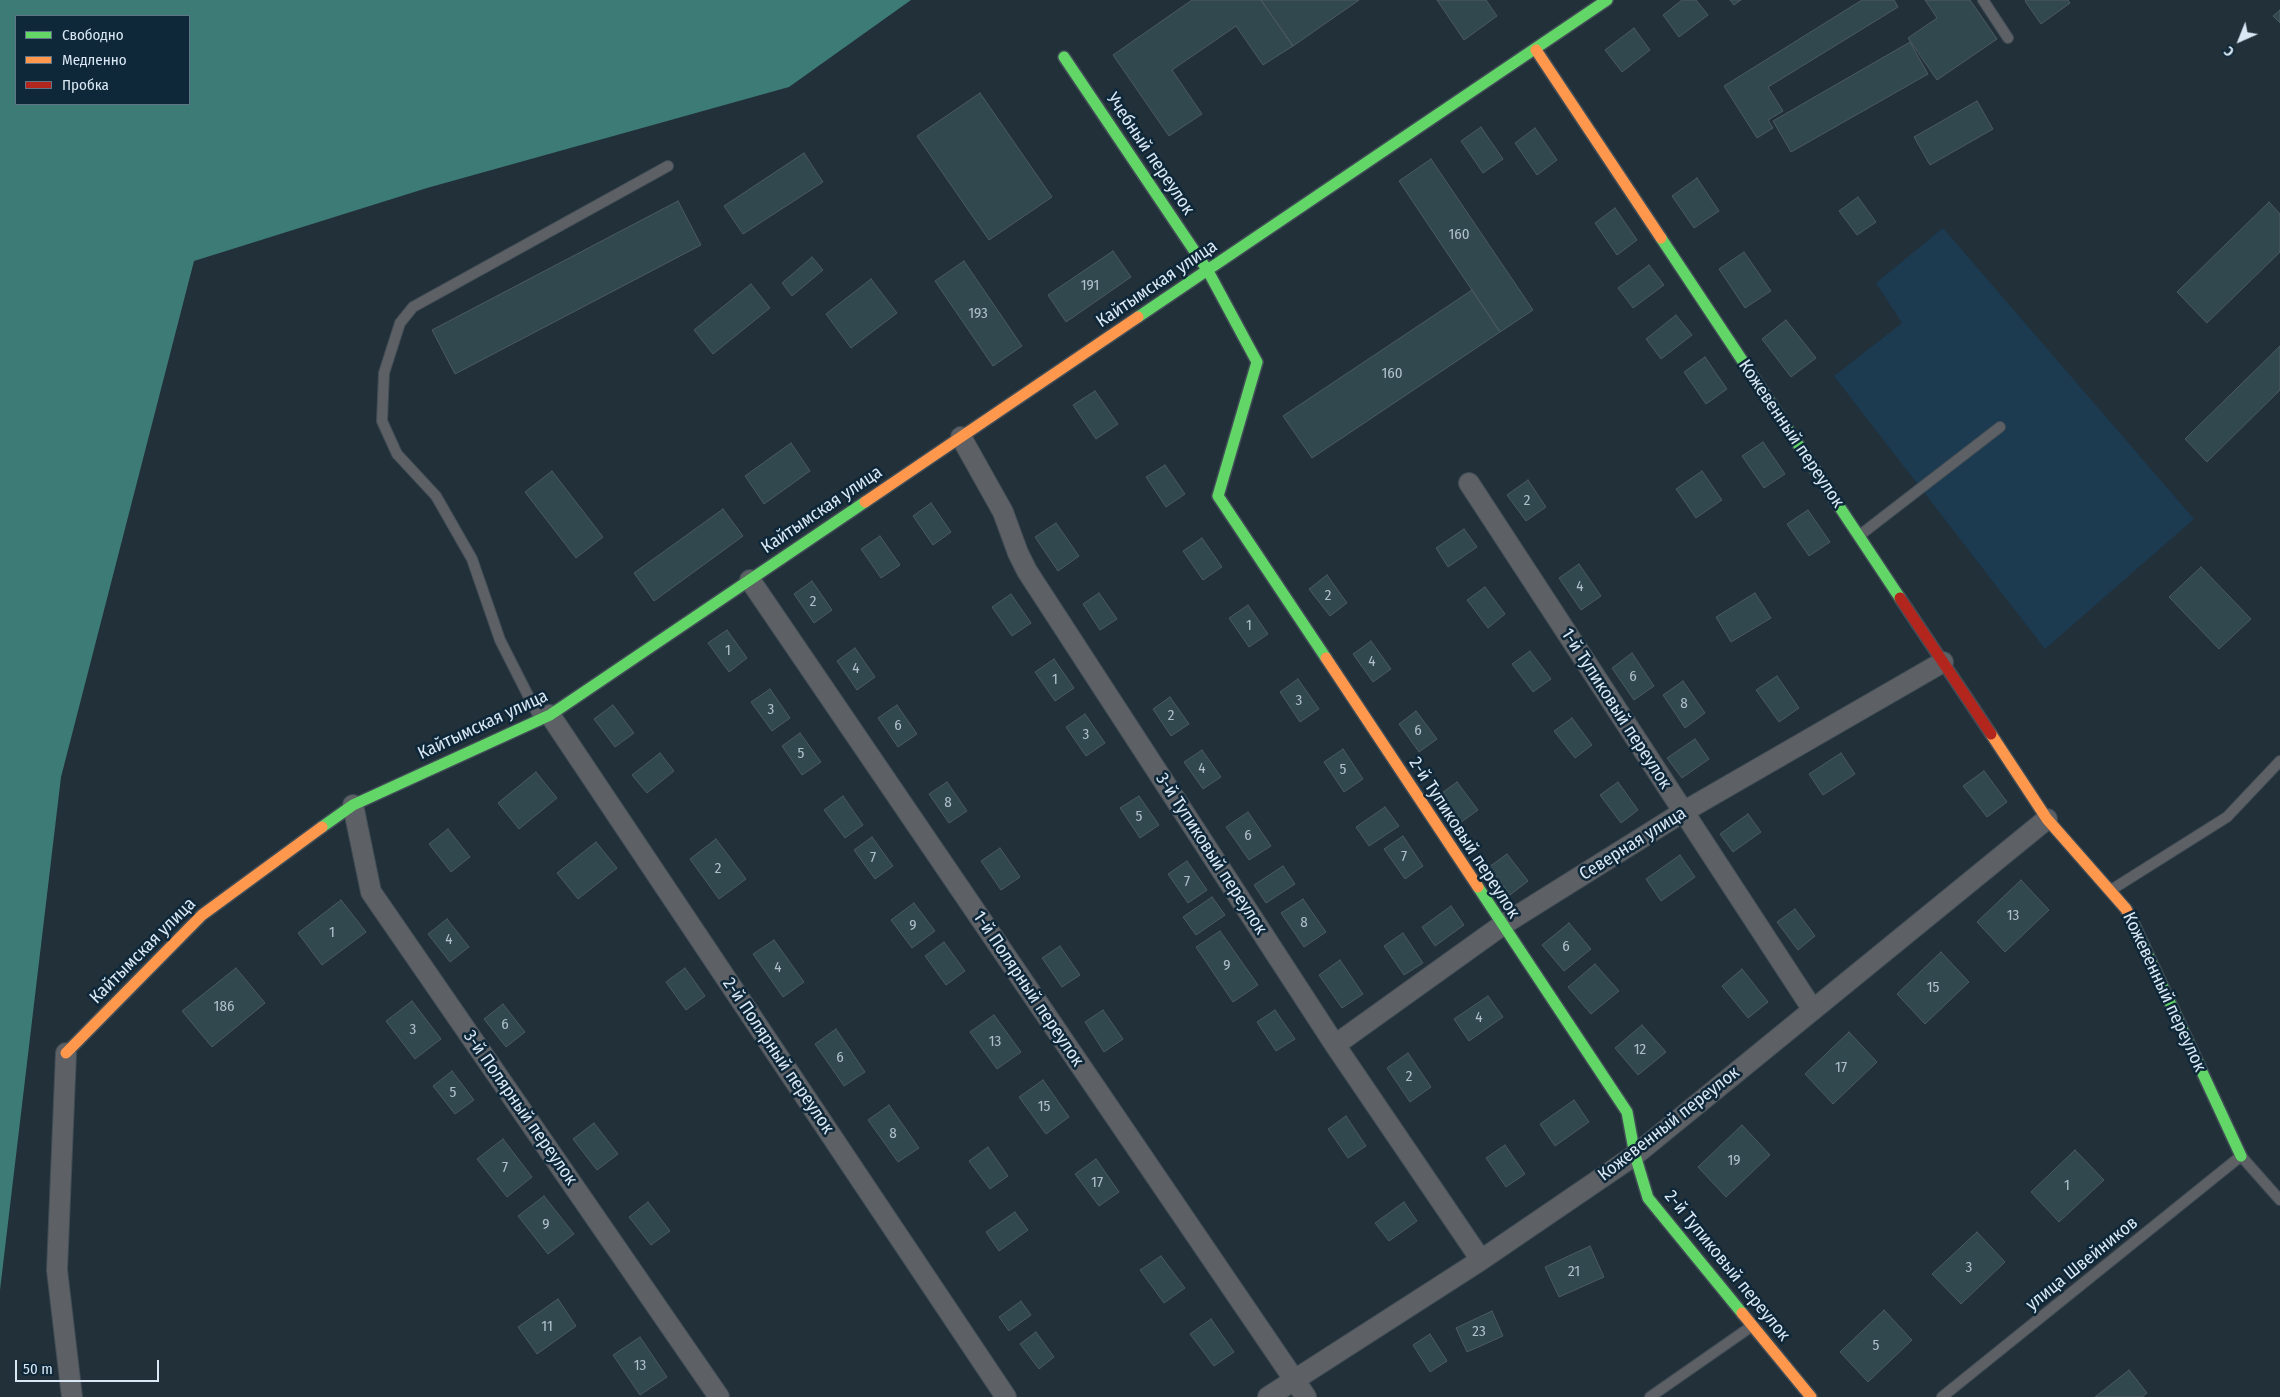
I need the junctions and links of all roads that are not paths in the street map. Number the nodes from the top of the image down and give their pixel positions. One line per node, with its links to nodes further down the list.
1 (1607, 0): 4 (street, Кайтымская улица)
2 (1983, 0): 3 (lane)
3 (2008, 38)
4 (1536, 50): 7 (street, Кайтымская улица); 11 (street, Кожевенный переулок)
5 (1064, 57): 7 (street, Учебный переулок)
6 (668, 166): 14 (lane)
7 (1208, 271): 9 (street, Кайтымская улица); 20 (street, 2-й Тупиковый переулок)
8 (2000, 426): 11 (lane)
9 (961, 437): 12 (street, Кайтымская улица); 22 (street, 3-й Тупиковый переулок)
10 (1469, 483): 17 (street, 1-й Тупиковый переулок)
11 (1859, 536): 13 (street, Кожевенный переулок)
12 (750, 580): 14 (street, Кайтымская улица); 29 (street, 1-й Полярный переулок)
13 (1943, 662): 17 (street, Северная улица); 18 (street, Кожевенный переулок)
14 (546, 717): 16 (street, Кайтымская улица); 32 (street, 2-й Полярный переулок)
15 (2280, 761): 19 (lane)
16 (353, 805): 23 (street, Кайтымская улица); 31 (street, 3-й Полярный переулок)
17 (1683, 812): 20 (street, Северная улица); 21 (street, 1-й Тупиковый переулок)
18 (2047, 819): 19 (street, Кожевенный переулок); 21 (street, Кожевенный переулок)
19 (2110, 891): 25 (street, Кожевенный переулок)
20 (1501, 926): 22 (street, Северная улица); 24 (street, 2-й Тупиковый переулок)
21 (1813, 1010): 24 (street, Кожевенный переулок)
22 (1335, 1045): 27 (street, 3-й Тупиковый переулок)
23 (66, 1053): 30 (street)
24 (1635, 1155): 27 (street, Кожевенный переулок); 28 (street, 2-й Тупиковый переулок)
25 (2241, 1156): 26 (lane); 36 (lane, улица Швейников)
26 (2280, 1200)
27 (1481, 1260): 29 (street, Кожевенный переулок)
28 (1752, 1326): 34 (lane); 35 (street, 2-й Тупиковый переулок)
29 (1301, 1389): 33 (street, Кожевенный переулок)
30 (72, 1397)
31 (719, 1397)
32 (1006, 1397)
33 (1268, 1397)
34 (1650, 1397)
35 (1811, 1397)
36 (1942, 1397)

